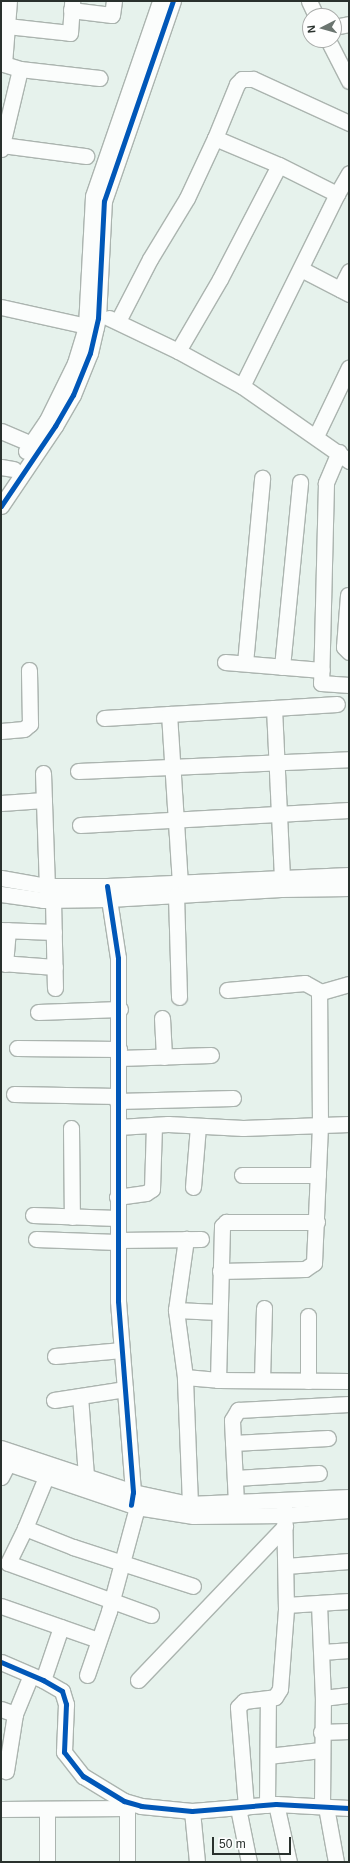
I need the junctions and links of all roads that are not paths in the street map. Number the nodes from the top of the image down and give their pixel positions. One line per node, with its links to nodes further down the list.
1 (9, 1): 6 (street)
2 (114, 1): 5 (street)
3 (160, 1): 23 (street)
4 (173, 1): 23 (street)
5 (72, 6): 6 (street)
6 (7, 26): 8 (street)
7 (332, 48): 9 (street)
8 (20, 69): 10 (street); 13 (street)
9 (348, 76)
10 (98, 78)
11 (349, 123): 12 (street)
12 (216, 138): 15 (street); 22 (street)
13 (1, 147): 14 (street)
14 (86, 156)
15 (279, 165): 17 (street); 24 (street)
16 (349, 173): 17 (street)
17 (338, 194): 18 (street)
18 (301, 269): 20 (street); 26 (street)
19 (349, 272): 20 (street)
20 (345, 291)
21 (3, 311): 23 (street)
22 (118, 321): 23 (street); 24 (street)
23 (94, 323): 29 (street); 35 (street)
24 (178, 351): 26 (street)
25 (349, 367): 28 (street)
26 (242, 386): 28 (street)
27 (1, 431): 29 (street)
28 (316, 436): 30 (street)
29 (31, 444): 31 (street)
30 (344, 457): 42 (street)
31 (8, 468): 34 (street)
32 (262, 478): 39 (street)
33 (300, 482): 40 (street)
34 (1, 488)
35 (1, 506)
36 (348, 595): 37 (street)
37 (349, 652)
38 (225, 662): 39 (street)
39 (245, 663): 40 (street)
40 (282, 667): 42 (street)
41 (29, 670): 48 (street)
42 (322, 670): 43 (street)
43 (349, 685)
44 (337, 704): 45 (street)
45 (274, 708): 46 (street); 50 (street)
46 (169, 714): 47 (street); 51 (street)
47 (104, 718)
48 (1, 731)
49 (349, 758): 50 (street)
50 (277, 762): 51 (street); 57 (street)
51 (173, 766): 52 (street); 58 (street)
52 (78, 771)
53 (44, 773): 54 (street)
54 (44, 800): 55 (street); 63 (street)
55 (1, 803)
56 (349, 810): 57 (street)
57 (279, 814): 58 (street); 61 (street)
58 (176, 820): 59 (street); 65 (street)
59 (80, 825)
60 (349, 875): 61 (street)
61 (282, 877): 65 (street)
62 (1, 878): 63 (street)
63 (47, 886): 66 (street)
64 (349, 888): 65 (street)
65 (178, 889): 66 (street); 77 (street)
66 (108, 893): 68 (street); 78 (street)
67 (1, 894): 68 (street)
68 (53, 900): 70 (street)
69 (4, 930): 70 (street); 71 (street)
70 (54, 932): 72 (street)
71 (3, 963): 72 (street)
72 (55, 966): 74 (street)
73 (349, 984): 76 (street)
74 (55, 988)
75 (227, 990): 76 (street)
76 (321, 992): 90 (street)
77 (179, 997)
78 (120, 1009): 79 (street); 82 (street)
79 (38, 1012)
80 (162, 1018): 84 (street)
81 (18, 1048): 82 (street)
82 (119, 1054): 84 (street); 86 (street)
83 (211, 1055): 84 (street)
84 (164, 1057)
85 (14, 1094): 86 (street)
86 (117, 1098): 87 (street); 92 (street)
87 (233, 1098)
88 (349, 1124): 90 (street)
89 (154, 1125): 91 (street); 92 (street); 97 (street)
90 (320, 1125): 91 (street); 95 (street)
91 (198, 1126): 96 (street)
92 (118, 1127): 97 (street)
93 (71, 1128): 99 (street)
94 (242, 1175): 95 (street)
95 (318, 1175): 101 (street)
96 (193, 1187)
97 (117, 1197): 100 (street)
98 (33, 1215): 99 (street)
99 (72, 1217): 100 (street)
100 (117, 1218): 105 (street)
101 (317, 1222): 106 (street); 106 (street)
102 (201, 1238): 104 (street)
103 (36, 1239): 105 (street)
104 (186, 1239): 105 (street); 108 (street)
105 (117, 1241): 111 (street)
106 (220, 1272): 109 (street)
107 (264, 1308): 115 (street)
108 (176, 1310): 109 (street); 113 (street)
109 (218, 1312): 114 (street)
110 (308, 1316): 116 (street)
111 (122, 1350): 112 (street); 118 (street)
112 (55, 1356)
113 (185, 1377): 114 (street); 134 (street)
114 (218, 1380): 115 (street)
115 (262, 1380): 116 (street)
116 (308, 1381): 117 (street)
117 (349, 1381)
118 (125, 1390): 119 (street); 132 (street)
119 (80, 1396): 120 (street); 127 (street)
120 (54, 1400)
121 (349, 1404): 123 (street)
122 (328, 1438): 123 (street)
123 (233, 1443): 130 (street)
124 (1, 1448): 127 (street)
125 (4, 1462): 128 (street); 129 (street)
126 (319, 1473): 130 (street)
127 (86, 1476): 132 (street)
128 (1, 1477)
129 (46, 1477): 132 (street); 137 (street)
130 (235, 1478): 133 (street)
131 (349, 1497): 136 (street)
132 (134, 1501): 134 (street); 136 (street); 139 (street)
133 (236, 1503): 134 (street); 136 (street)
134 (190, 1504)
135 (349, 1510): 136 (street)
136 (284, 1514): 140 (street); 155 (street)
137 (25, 1528): 139 (street); 143 (street)
138 (349, 1561): 140 (street)
139 (123, 1563): 141 (street); 143 (street)
140 (286, 1566): 145 (street)
141 (193, 1586)
142 (349, 1601): 144 (street)
143 (112, 1602): 147 (street); 149 (street)
144 (320, 1604): 145 (street); 151 (street)
145 (286, 1605): 158 (street)
146 (1, 1606): 148 (street)
147 (151, 1615)
148 (61, 1627): 149 (street); 154 (street)
149 (98, 1640): 153 (street)
150 (349, 1650): 151 (street)
151 (322, 1652): 157 (street)
152 (1, 1662): 154 (street)
153 (86, 1675)
154 (37, 1678): 160 (street); 168 (street)
155 (138, 1680)
156 (349, 1696): 157 (street)
157 (323, 1698): 162 (street)
158 (268, 1699): 165 (street); 170 (street)
159 (1, 1709): 160 (street)
160 (15, 1714): 163 (street)
161 (349, 1731): 162 (street)
162 (321, 1732): 164 (street)
163 (6, 1745): 166 (street)
164 (321, 1750): 165 (street); 169 (street)
165 (268, 1756): 167 (street)
166 (6, 1771)
167 (271, 1805): 169 (street); 170 (street); 179 (street)
168 (127, 1806): 173 (street); 174 (street); 176 (street)
169 (324, 1807): 171 (street); 180 (street)
170 (242, 1808): 174 (street); 178 (street)
171 (349, 1808)
172 (1, 1810): 173 (street)
173 (47, 1810): 175 (street)
174 (192, 1811): 177 (street)
175 (48, 1862)
176 (127, 1862)
177 (197, 1862)
178 (249, 1862)
179 (289, 1862)
180 (336, 1862)

